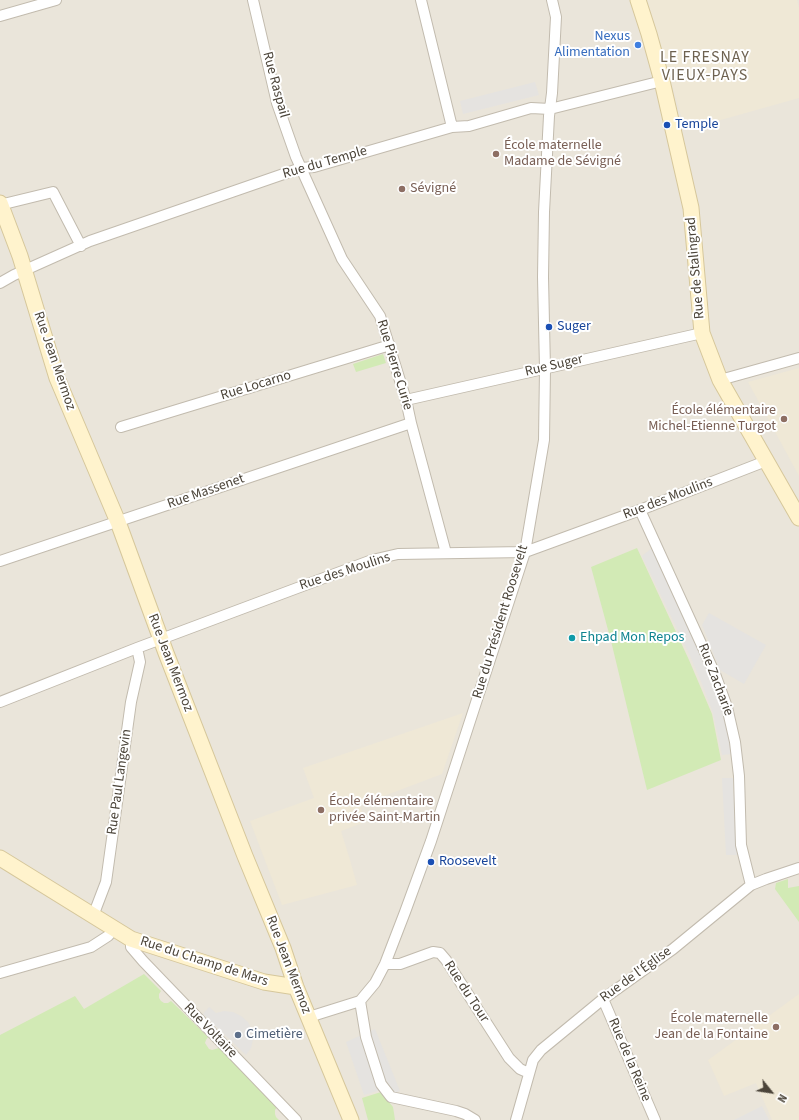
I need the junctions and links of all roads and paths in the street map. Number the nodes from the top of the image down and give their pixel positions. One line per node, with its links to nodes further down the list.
1 (56, 0): 6 (street)
2 (253, 0): 10 (street, Rue Raspail)
3 (421, 0): 9 (street)
4 (552, 0): 8 (street, Rue du Président Roosevelt)
5 (638, 0): 7 (main road, Rue de Stalingrad)
6 (0, 16)
7 (662, 81): 8 (street, Rue du Temple); 15 (main road, Rue de Stalingrad)
8 (550, 108): 9 (street, Rue du Temple); 18 (street, Rue du Président Roosevelt)
9 (452, 127): 10 (street, Rue du Temple)
10 (301, 168): 12 (street, Rue du Temple); 16 (street, Rue Pierre Curie)
11 (0, 204): 12 (street); 13 (main road, Rue Jean Mermoz)
12 (81, 246): 13 (street, Rue du Temple)
13 (24, 271): 14 (street, Rue du Temple); 26 (main road, Rue Jean Mermoz)
14 (0, 283)
15 (702, 333): 18 (street, Rue Suger); 19 (main road, Rue de Stalingrad)
16 (390, 345): 20 (street, Rue Pierre Curie); 22 (street, Rue Locarno)
17 (799, 358): 19 (street)
18 (545, 369): 20 (street, Rue Suger); 27 (street, Rue du Président Roosevelt)
19 (720, 380): 23 (main road, Rue de Stalingrad)
20 (406, 400): 21 (street, Rue Pierre Curie)
21 (411, 423): 26 (street, Rue Massenet); 28 (street, Rue Pierre Curie)
22 (122, 427)
23 (766, 461): 24 (street, Rue des Moulins); 25 (main road, Rue de Stalingrad)
24 (640, 510): 27 (street, Rue des Moulins); 35 (street, Rue Zacharie)
25 (799, 518)
26 (118, 522): 29 (street, Rue Massenet); 30 (main road, Rue Jean Mermoz)
27 (525, 552): 28 (street, Rue des Moulins); 39 (street, Rue du Président Roosevelt)
28 (446, 553): 30 (street, Rue des Moulins)
29 (0, 561)
30 (160, 639): 31 (street, Rue des Moulins); 41 (main road, Rue Jean Mermoz)
31 (137, 648): 32 (street, Rue des Moulins); 36 (street, Rue Paul Langevin)
32 (0, 702)
33 (0, 858): 36 (main road)
34 (799, 868): 35 (street, Rue de l'Église)
35 (751, 885): 42 (street, Rue de l'Église)
36 (93, 916): 37 (main road)
37 (114, 929): 38 (main road, Rue du Champ de Mars); 40 (street)
38 (131, 939): 41 (main road, Rue du Champ de Mars); 46 (street, Rue Voltaire)
39 (385, 964): 43 (street, Rue du Président Roosevelt); 45 (street, Rue du Tour)
40 (0, 973)
41 (296, 987): 44 (main road, Rue Jean Mermoz)
42 (603, 999): 45 (street, Rue de l'Église); 50 (street, Rue de la Reine)
43 (360, 1001): 44 (street); 48 (street)
44 (309, 1017): 47 (main road, Rue Jean Mermoz)
45 (529, 1073): 49 (street, Rue de l'Église)
46 (296, 1120)
47 (351, 1120)
48 (475, 1120)
49 (516, 1120)
50 (655, 1120)

